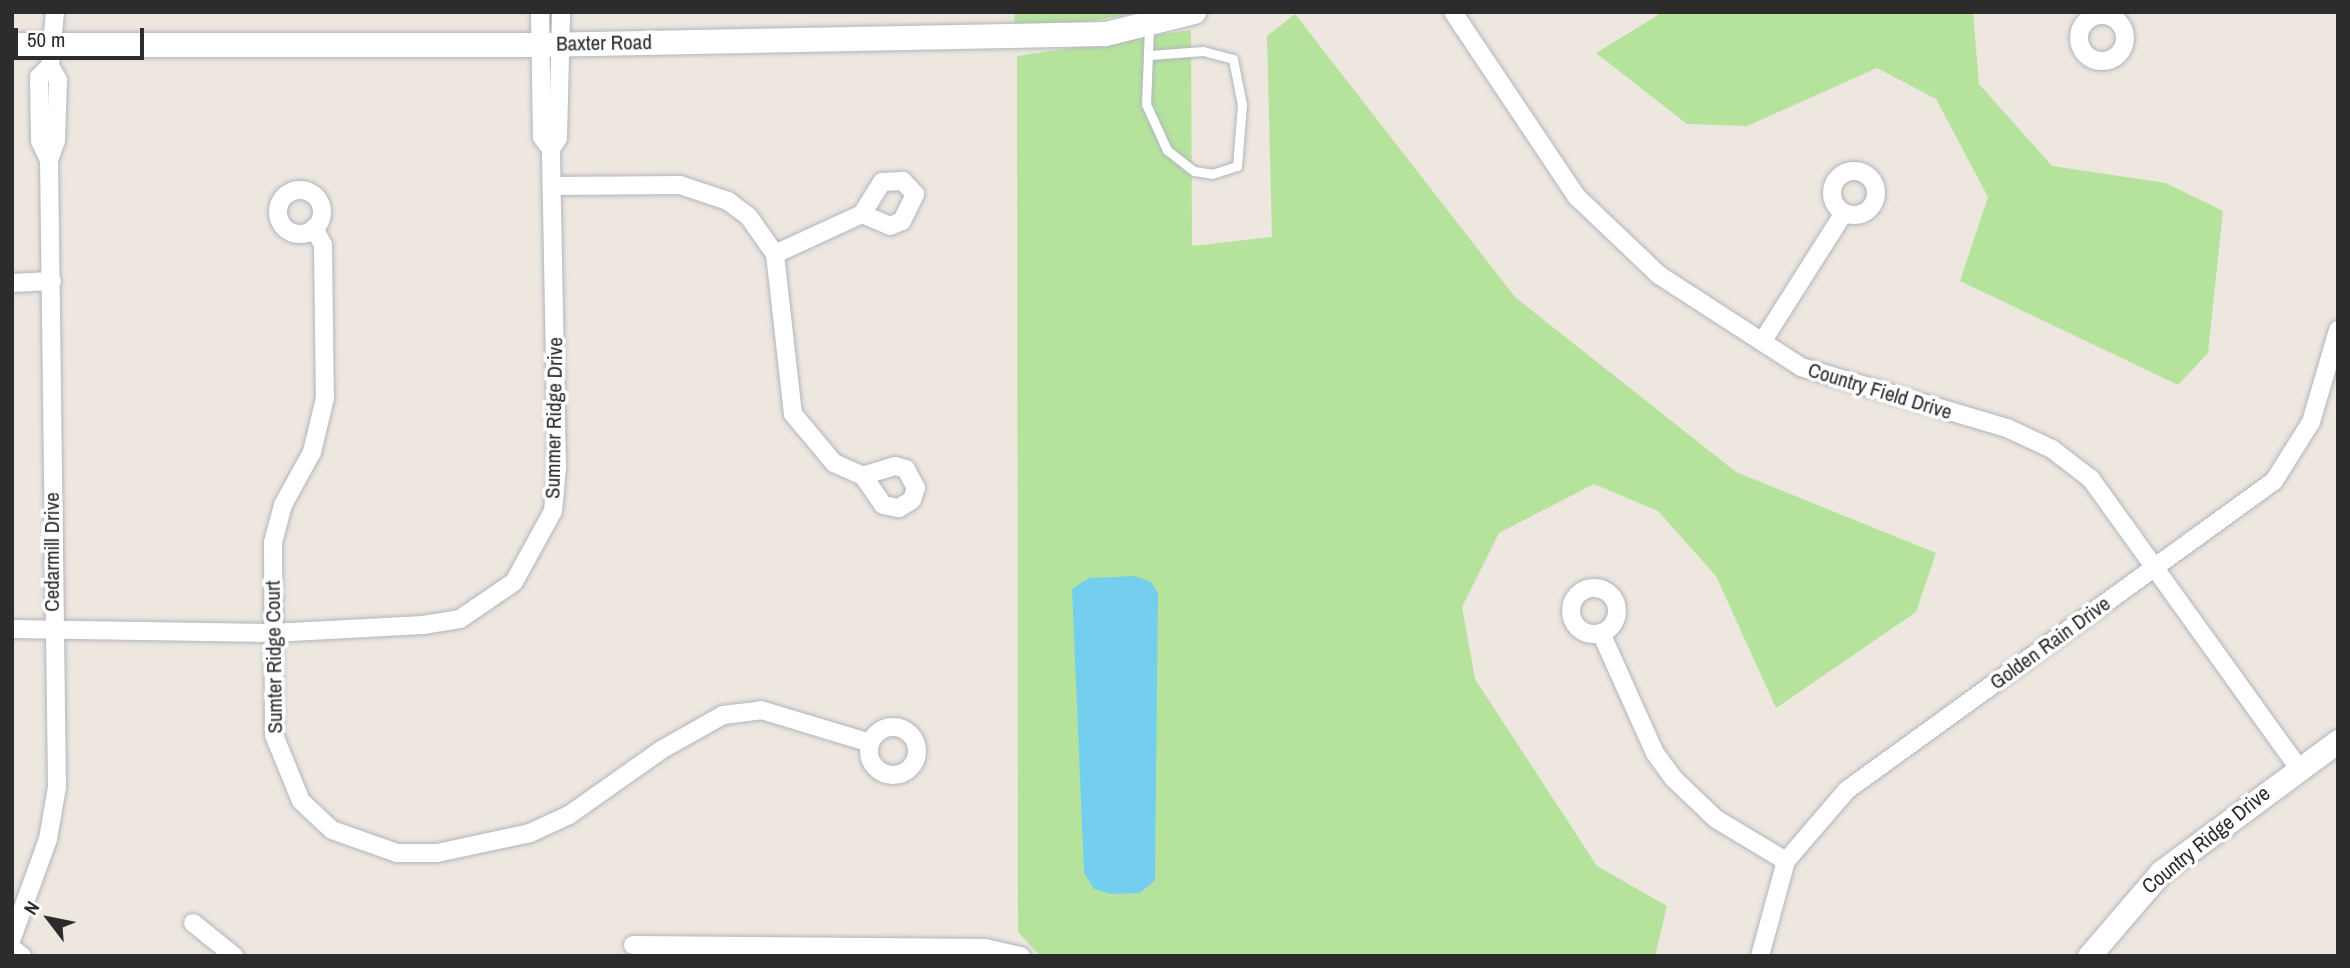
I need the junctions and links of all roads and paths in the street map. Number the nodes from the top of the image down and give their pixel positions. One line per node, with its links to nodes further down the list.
1 (540, 12): 8 (street, Summer Ridge Drive)
2 (561, 12): 8 (street, Summer Ridge Drive)
3 (1194, 12): 5 (main road, Baxter Road)
4 (1461, 15): 18 (street, Country Field Drive)
5 (1149, 25): 8 (main road, Baxter Road); 9 (lane)
6 (50, 32): 7 (main road, Baxter Road); 8 (main road, Baxter Road); 15 (street, Cedarmill Drive)
7 (12, 45)
8 (549, 45): 10 (street, Summer Ridge Drive)
9 (1150, 55): 9 (lane)
10 (553, 186): 14 (street); 23 (street, Summer Ridge Drive)
11 (862, 214): 14 (street)
12 (1842, 216): 18 (street)
13 (314, 228): 23 (street, Sumter Ridge Court)
14 (775, 254): 19 (street)
15 (52, 281): 16 (street); 22 (street, Cedarmill Drive)
16 (12, 283)
17 (2338, 330): 20 (street, Golden Rain Drive)
18 (1762, 342): 20 (street, Country Field Drive)
19 (863, 476)
20 (2155, 568): 27 (street, Country Field Drive); 28 (street, Golden Rain Drive)
21 (12, 629): 22 (street, Summer Ridge Drive)
22 (52, 629): 23 (street, Summer Ridge Drive); 30 (street, Cedarmill Drive)
23 (272, 633): 26 (street, Sumter Ridge Court)
24 (1601, 633): 28 (street)
25 (2338, 741): 27 (street, Country Ridge Drive)
26 (870, 743)
27 (2299, 768): 38 (street, Country Ridge Drive)
28 (1786, 861): 37 (street, Golden Rain Drive)
29 (192, 923): 35 (street)
30 (12, 937)
31 (633, 945): 33 (street)
32 (12, 948): 34 (street)
33 (742, 951): 36 (street)
34 (22, 956)
35 (234, 956)
36 (1021, 956)
37 (1760, 956)
38 (2089, 956)

